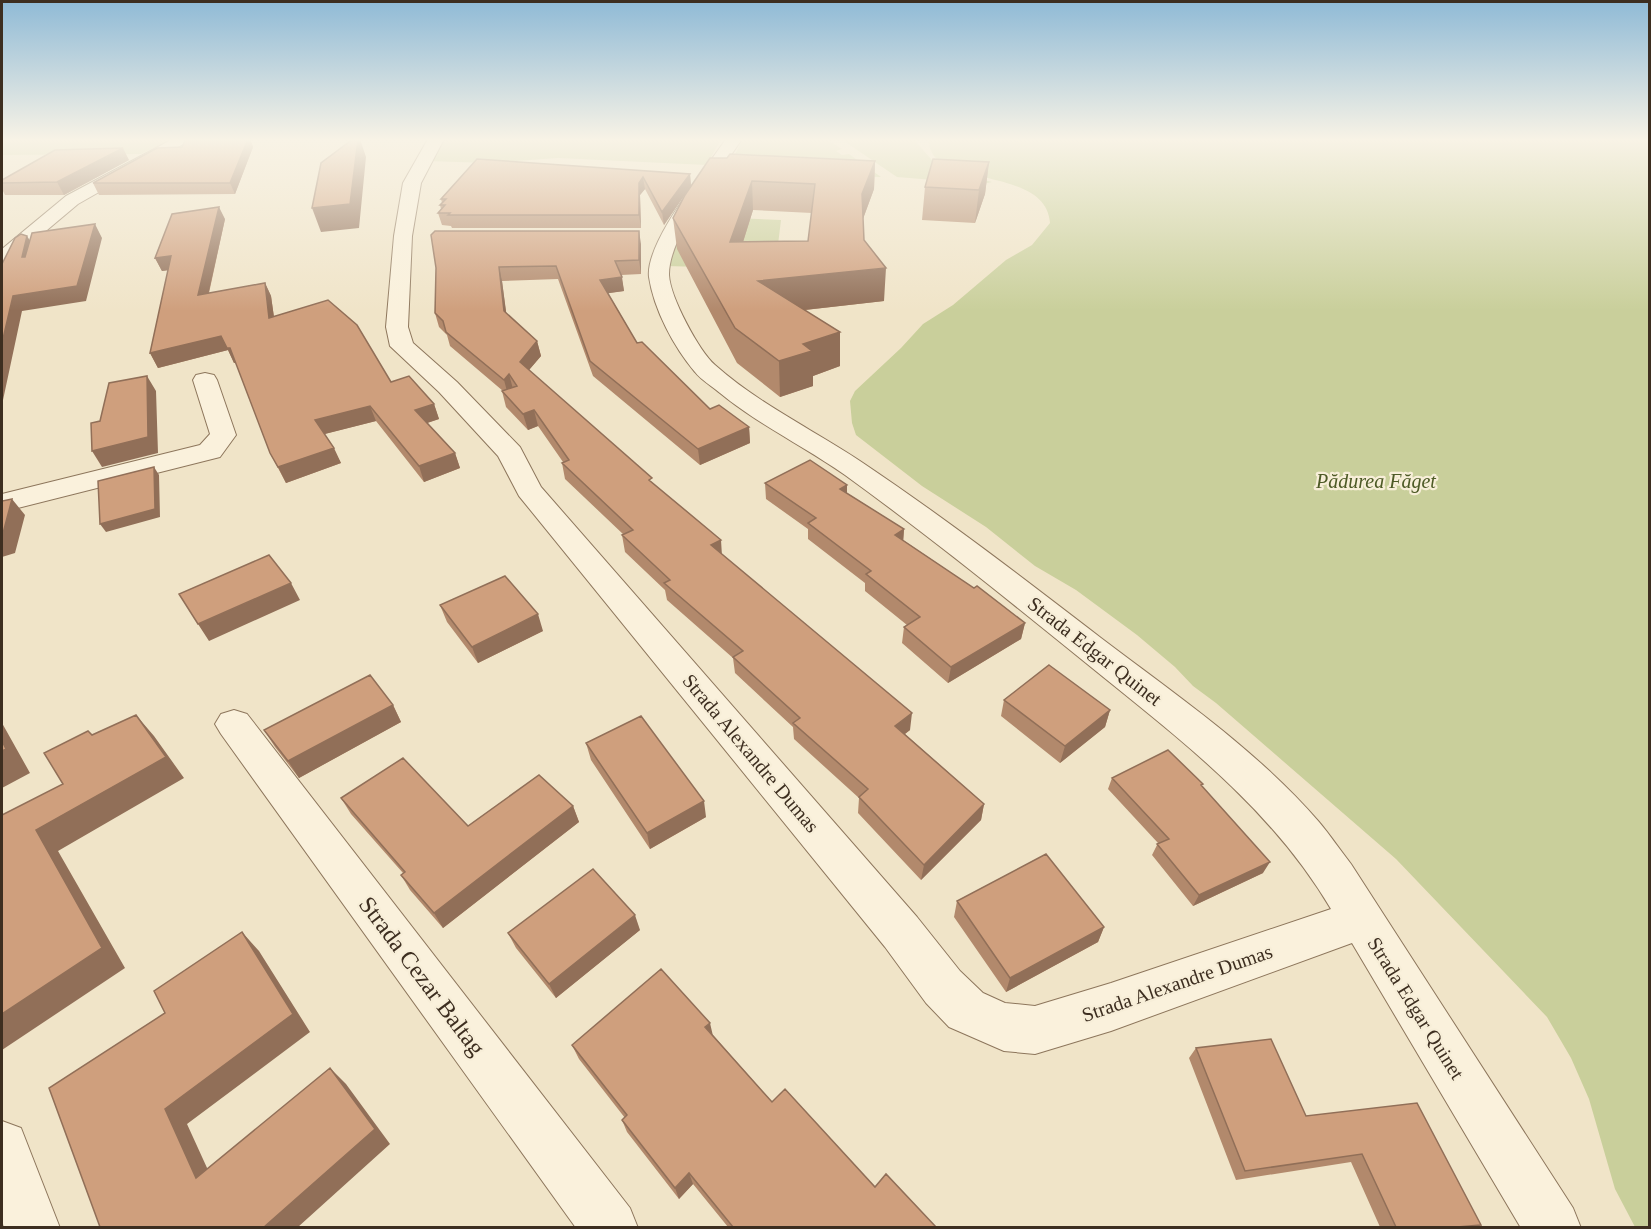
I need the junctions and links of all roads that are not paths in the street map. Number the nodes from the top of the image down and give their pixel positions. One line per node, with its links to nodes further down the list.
1 (79, 196): 4 (street)
2 (413, 196): 8 (street, Strada Alexandre Dumas)
3 (683, 196): 8 (street, Strada Edgar Quinet)
4 (2, 258)
5 (205, 380): 6 (street)
6 (2, 503)
7 (234, 724): 11 (street, Strada Cezar Baltag)
8 (1361, 919): 12 (street, Strada Edgar Quinet)
9 (2, 1147): 10 (street)
10 (32, 1227)
11 (610, 1227)
12 (1553, 1227)

